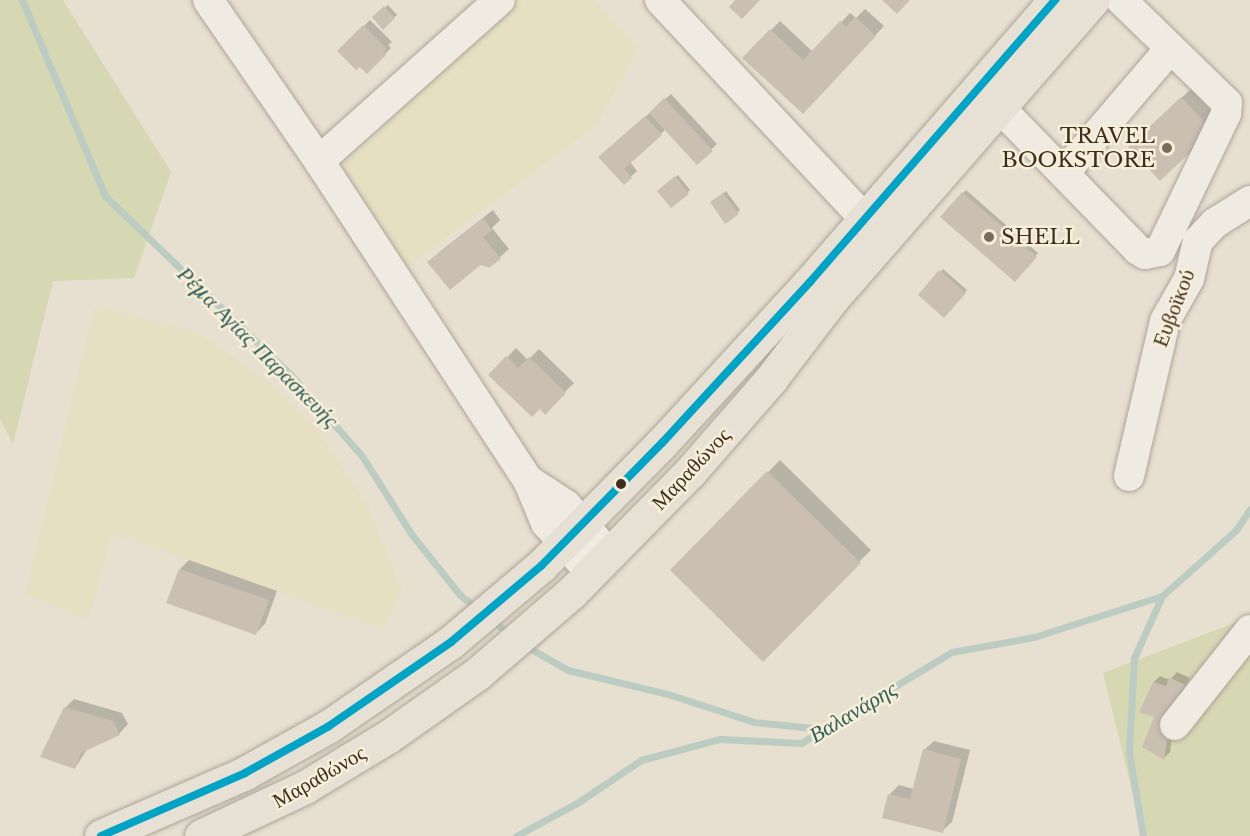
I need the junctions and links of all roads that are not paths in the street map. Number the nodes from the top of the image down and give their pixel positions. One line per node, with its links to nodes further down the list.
1 (208, 0): 9 (street)
2 (500, 0): 9 (street)
3 (660, 0): 12 (street)
4 (1055, 0): 12 (main road, Μαραθώνος)
5 (1093, 0): 8 (main road, Μαραθώνος)
6 (1121, 0): 7 (street)
7 (1170, 49): 10 (street); 10 (street)
8 (999, 107): 10 (street); 15 (main road, Μαραθώνος)
9 (319, 161): 14 (street)
10 (1064, 173)
11 (1250, 201): 13 (street, Ευβοϊκού)
12 (865, 219): 14 (main road, Μαραθώνος)
13 (1129, 476)
14 (574, 533): 15 (street); 18 (main road, Μαραθώνος)
15 (600, 564): 19 (main road, Μαραθώνος)
16 (1250, 630): 17 (street)
17 (1175, 724)
18 (101, 836)
19 (201, 836)

